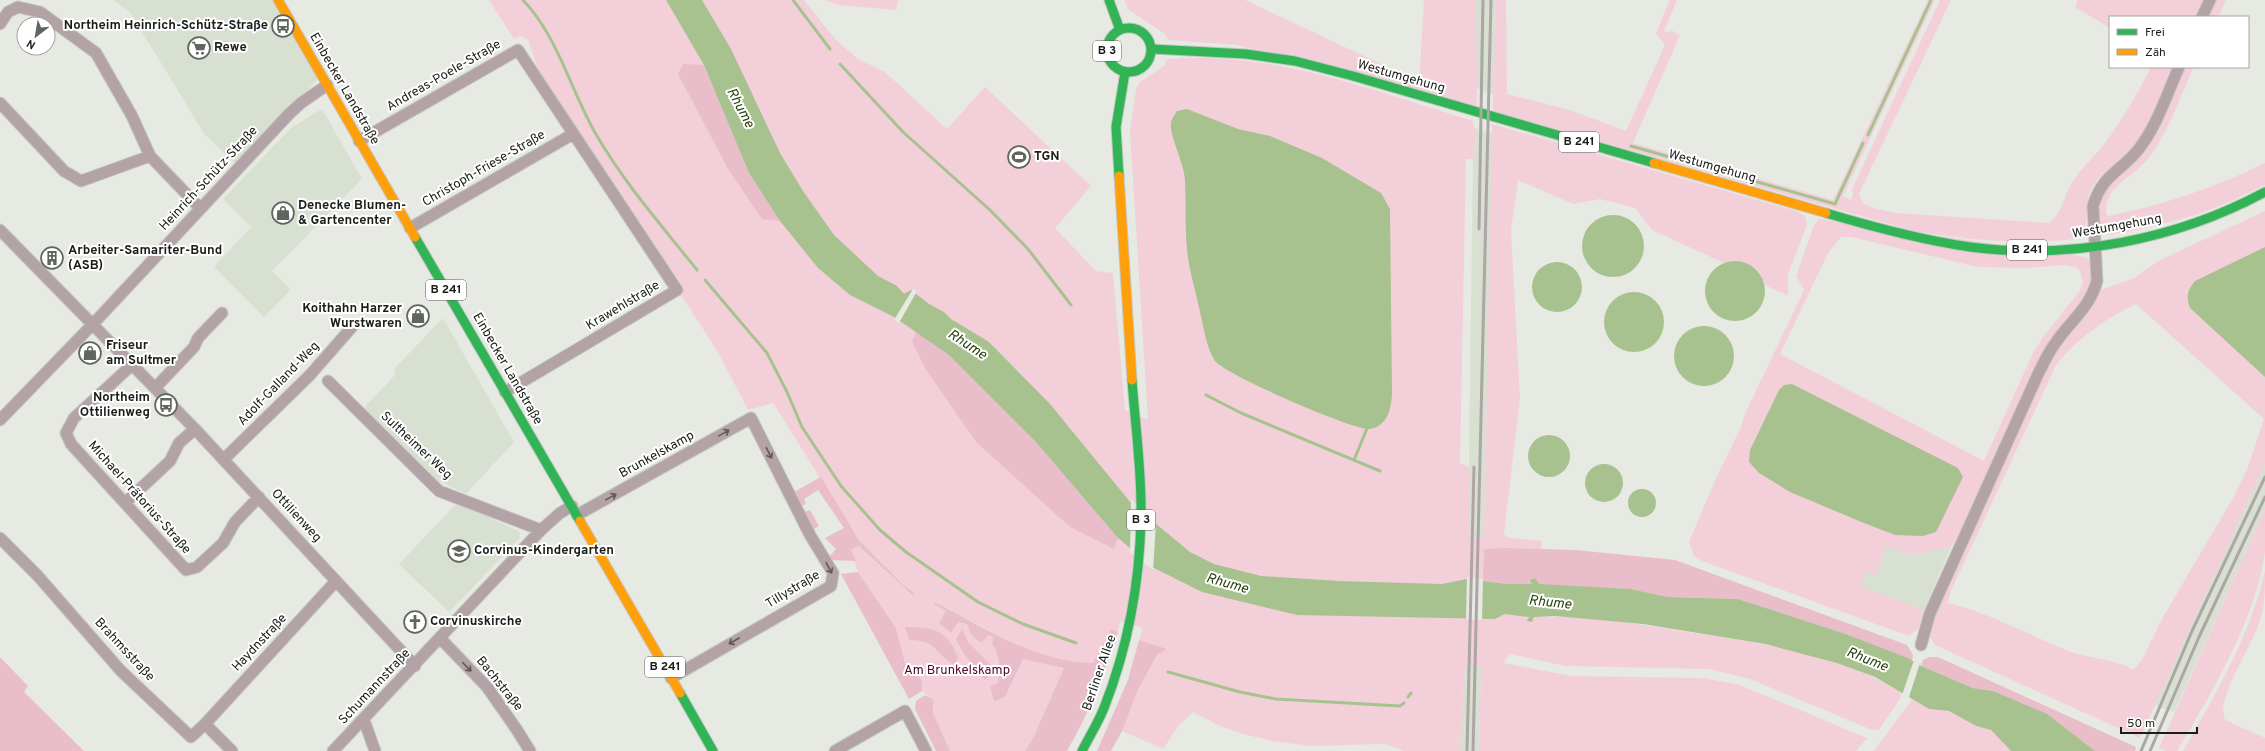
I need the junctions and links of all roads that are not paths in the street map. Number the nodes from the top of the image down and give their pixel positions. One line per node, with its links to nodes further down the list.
1 (278, 0): 10 (main road, Einbecker Landstraße / B 241)
2 (1109, 0): 6 (main road, B 3)
3 (2210, 0): 4 (street)
4 (2202, 16)
5 (0, 24): 14 (street)
6 (1120, 30): 7 (main road, B 3); 9 (main road, B 3)
7 (1151, 49): 9 (main road, B 3); 19 (main road, Westumgehung / B 241)
8 (2179, 68): 19 (street)
9 (1125, 72): 50 (main road, Berliner Allee / B 3)
10 (327, 85): 13 (main road, Einbecker Landstraße / B 241); 16 (street, Heinrich-Schütz-Straße)
11 (0, 103): 14 (street)
12 (573, 134): 13 (street, Andreas-Poele-Straße); 17 (street, Christoph-Friese-Straße); 26 (street, Krawehlstraße)
13 (359, 141): 17 (main road, Einbecker Landstraße / B 241)
14 (150, 156): 16 (street)
15 (2265, 192): 19 (main road, Westumgehung / B 241)
16 (200, 208): 21 (street, Heinrich-Schütz-Straße)
17 (410, 228): 26 (main road, Einbecker Landstraße / B 241)
18 (0, 230): 21 (street, Ottilienweg)
19 (2094, 246): 38 (street)
20 (222, 313): 25 (street)
21 (93, 324): 23 (street, Ottilienweg); 28 (street, Heinrich-Schütz-Straße)
22 (352, 327): 30 (street, Adolf-Galland-Weg)
23 (133, 364): 25 (street, Ottilienweg); 32 (street, Michael-Prätorius-Straße)
24 (328, 382): 34 (street, Sultheimer Weg)
25 (155, 388): 29 (street, Ottilienweg)
26 (505, 392): 33 (main road, Einbecker Landstraße / B 241)
27 (752, 418): 33 (street, Brunkelskamp, one-way to 27); 40 (street, Tillystraße, one-way to 40)
28 (0, 420)
29 (195, 429): 30 (street, Ottilienweg); 32 (street)
30 (224, 459): 31 (street, Ottilienweg)
31 (259, 497): 32 (street, Michael-Prätorius-Straße); 36 (street, Ottilienweg)
32 (125, 503)
33 (574, 511): 34 (street, Schumannstraße); 40 (main road, Einbecker Landstraße / B 241)
34 (541, 530): 37 (street, Schumannstraße)
35 (0, 538): 42 (street, Brahmsstraße)
36 (336, 581): 39 (street, Ottilienweg); 42 (street, Haydnstraße)
37 (440, 638): 39 (street, Schumannstraße); 46 (street, Bachstraße, one-way to 46)
38 (1921, 645)
39 (415, 666): 41 (street, Schumannstraße)
40 (671, 678): 47 (main road, Einbecker Landstraße / B 241)
41 (364, 720): 44 (street, Schumannstraße); 45 (street)
42 (205, 724): 43 (street)
43 (232, 751)
44 (333, 751)
45 (374, 751)
46 (530, 751)
47 (713, 751)
48 (835, 751): 49 (street)
49 (926, 751)
50 (1082, 751)

